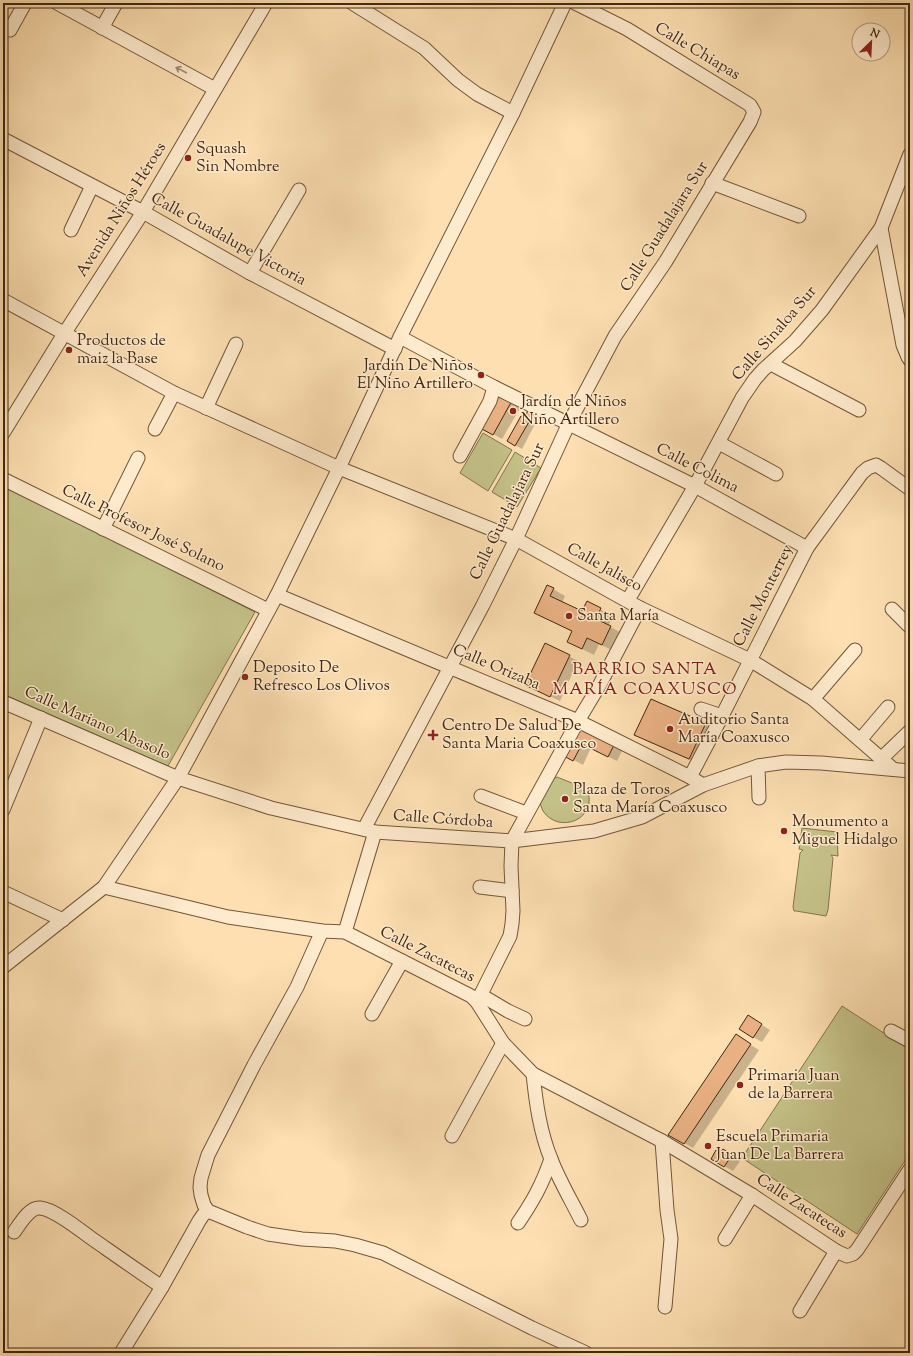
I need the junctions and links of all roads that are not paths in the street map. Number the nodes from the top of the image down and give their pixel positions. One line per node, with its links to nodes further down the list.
1 (25, 3): 9 (street)
2 (56, 3): 8 (street)
3 (116, 3): 8 (street)
4 (266, 3): 10 (street, Avenida Niños Héroes)
5 (352, 3): 12 (street)
6 (565, 3): 12 (street)
7 (575, 3): 11 (street, Calle Chiapas)
8 (102, 28): 10 (street, one-way to 8)
9 (10, 30)
10 (215, 89): 18 (street, Avenida Niños Héroes)
11 (754, 112): 15 (street, Calle Guadalajara Sur)
12 (513, 113): 25 (street)
13 (3, 139): 16 (street, Calle Guadalupe Victoria)
14 (910, 154): 20 (street, Calle Sinaloa Sur)
15 (712, 183): 19 (street); 34 (street, Calle Guadalajara Sur)
16 (92, 186): 18 (street, Calle Guadalupe Victoria); 21 (street)
17 (299, 190): 22 (street)
18 (143, 212): 22 (street, Calle Guadalupe Victoria); 24 (street, Avenida Niños Héroes)
19 (799, 216)
20 (881, 228): 28 (street); 29 (street, Calle Sinaloa Sur)
21 (71, 230)
22 (250, 273): 27 (street, Calle Guadalupe Victoria)
23 (3, 300): 24 (street, Calle Jalisco)
24 (64, 334): 31 (street, Calle Jalisco); 36 (street, Avenida Niños Héroes)
25 (400, 337): 27 (street); 30 (street)
26 (236, 344): 32 (street)
27 (394, 349): 40 (street)
28 (910, 360)
29 (770, 364): 33 (street); 37 (street, Calle Sinaloa Sur)
30 (494, 387): 34 (street); 38 (street)
31 (174, 393): 32 (street, Calle Jalisco); 35 (street)
32 (206, 408): 40 (street, Calle Jalisco)
33 (859, 410)
34 (569, 423): 44 (street, Calle Colima); 46 (street, Calle Guadalajara Sur)
35 (156, 430)
36 (3, 433)
37 (719, 443): 41 (street); 44 (street, Calle Sinaloa Sur)
38 (460, 456)
39 (138, 458): 45 (street)
40 (339, 468): 46 (street, Calle Jalisco); 48 (street)
41 (776, 474)
42 (3, 479): 45 (street, Calle Profesor José Solano)
43 (909, 485): 47 (street, Calle Monterrey)
44 (695, 486): 47 (street, Calle Colima); 49 (street, Calle Sinaloa Sur)
45 (103, 529): 52 (street, Calle Profesor José Solano)
46 (516, 539): 49 (street, Calle Jalisco); 56 (street, Calle Guadalajara Sur)
47 (808, 548): 55 (street, Calle Monterrey)
48 (277, 594): 52 (street); 56 (street, Calle Orizaba)
49 (628, 600): 50 (street, Calle Jalisco)
50 (640, 608): 55 (street, Calle Jalisco); 63 (street)
51 (892, 609): 53 (street)
52 (268, 610): 71 (street)
53 (910, 627)
54 (855, 650): 57 (street)
55 (750, 660): 57 (street, Calle Jalisco); 61 (street, Calle Monterrey)
56 (449, 666): 63 (street, Calle Orizaba); 77 (street, Calle Guadalajara Sur)
57 (813, 699): 65 (street, Calle Jalisco)
58 (3, 702): 62 (street, Calle Mariano Abasolo)
59 (888, 707): 65 (street)
60 (702, 709): 61 (street)
61 (722, 716): 70 (street, Calle Monterrey)
62 (41, 718): 71 (street, Calle Mariano Abasolo); 75 (street)
63 (578, 721): 70 (street, Calle Orizaba); 76 (street)
64 (910, 731): 66 (street)
65 (860, 740): 66 (street, Calle Jalisco)
66 (881, 759): 68 (street, Calle Jalisco)
67 (758, 766): 68 (street); 72 (street); 74 (street)
68 (893, 770): 69 (street)
69 (910, 771)
70 (690, 777): 72 (street, Calle Orizaba)
71 (178, 778): 77 (street, Calle Córdoba); 80 (street)
72 (703, 785): 78 (street, Calle Córdoba)
73 (481, 796): 76 (street)
74 (759, 798)
75 (3, 810)
76 (526, 813): 78 (street)
77 (370, 831): 78 (street, Calle Córdoba); 85 (street, Calle Guadalajara Sur)
78 (512, 841): 81 (street)
79 (480, 886): 81 (street)
80 (104, 887): 83 (street); 84 (street, Calle Zacatecas)
81 (512, 891): 88 (street)
82 (3, 892): 83 (street)
83 (63, 920): 87 (street)
84 (322, 931): 85 (street, Calle Zacatecas); 100 (street)
85 (345, 932): 86 (street, Calle Zacatecas)
86 (402, 961): 88 (street, Calle Zacatecas); 89 (street)
87 (3, 967)
88 (479, 998): 90 (street); 93 (street, Calle Zacatecas)
89 (372, 1014)
90 (525, 1019)
91 (891, 1031): 92 (street)
92 (910, 1041)
93 (503, 1043): 94 (street, Calle Zacatecas); 95 (street)
94 (533, 1074): 96 (street, Calle Zacatecas); 97 (street)
95 (452, 1136)
96 (662, 1141): 99 (street, Calle Zacatecas); 107 (street)
97 (550, 1159): 101 (street); 102 (street)
98 (910, 1169): 105 (street)
99 (752, 1195): 104 (street); 105 (street, Calle Zacatecas)
100 (208, 1211): 106 (street); 110 (street)
101 (581, 1220)
102 (518, 1223)
103 (14, 1232): 106 (street)
104 (725, 1239)
105 (842, 1253): 108 (street)
106 (162, 1288): 109 (street)
107 (665, 1307)
108 (800, 1311)
109 (121, 1353)
110 (586, 1353)

